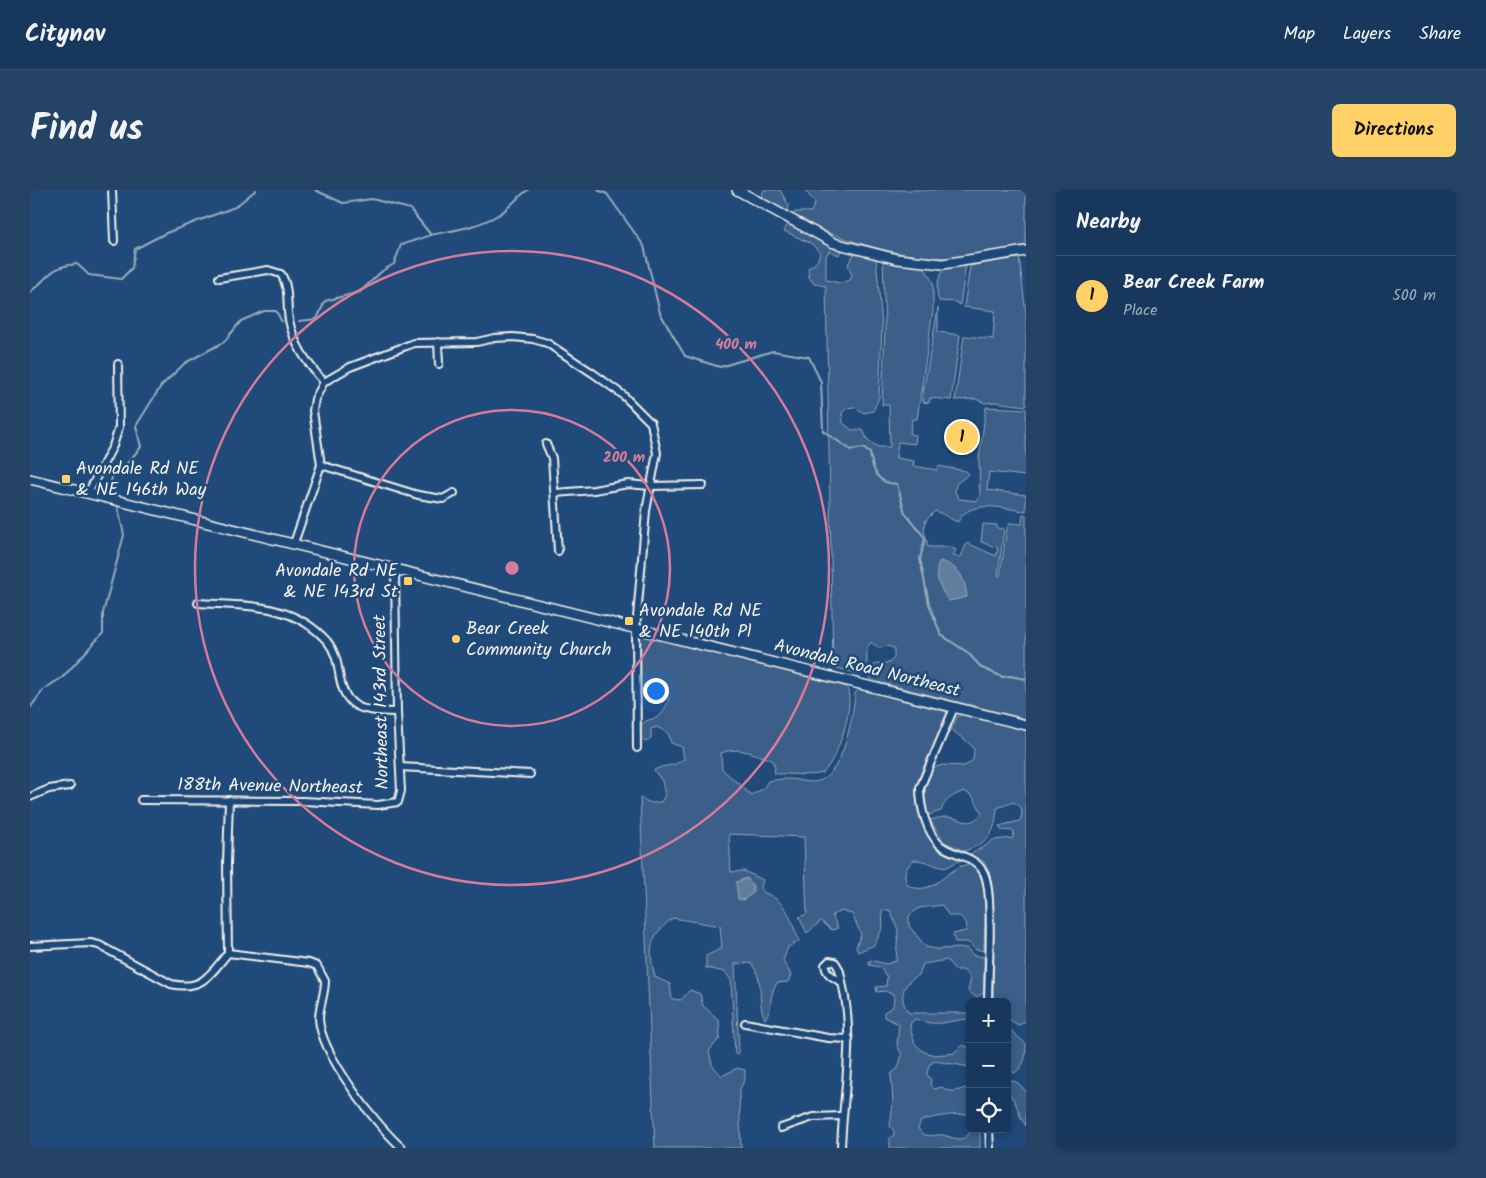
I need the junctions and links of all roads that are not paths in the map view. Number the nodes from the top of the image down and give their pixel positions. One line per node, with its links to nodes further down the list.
1 (112, 190): 3 (street)
2 (737, 190): 4 (main road)
3 (114, 241)
4 (1026, 251)
5 (219, 278): 9 (street)
6 (438, 342): 8 (street); 9 (street); 14 (street)
7 (118, 364): 15 (street)
8 (438, 364)
9 (324, 382): 11 (street)
10 (546, 444): 16 (street)
11 (321, 465): 17 (street); 18 (street)
12 (30, 479): 15 (main road, Avondale Road Northeast)
13 (703, 485): 14 (street)
14 (650, 486): 16 (street); 22 (street)
15 (88, 493): 18 (main road, Avondale Road Northeast)
16 (555, 493): 19 (street)
17 (454, 494)
18 (294, 543): 20 (main road, Avondale Road Northeast)
19 (558, 551)
20 (395, 570): 22 (main road, Avondale Road Northeast); 24 (street, Northeast 143rd Street)
21 (198, 603): 24 (street)
22 (636, 629): 23 (main road, Avondale Road Northeast); 26 (street)
23 (954, 708): 25 (main road, Avondale Road Northeast); 37 (street)
24 (397, 712): 27 (street, Northeast 143rd Street)
25 (1026, 725)
26 (636, 748)
27 (400, 768): 28 (street); 33 (street, Northeast 143rd Street)
28 (530, 774)
29 (70, 786): 30 (street)
30 (30, 797)
31 (141, 800): 32 (street, 188th Avenue Northeast)
32 (230, 800): 33 (street, 188th Avenue Northeast); 35 (street)
33 (398, 802)
34 (30, 946): 35 (street)
35 (228, 953): 43 (street)
36 (842, 982): 39 (street)
37 (988, 998)
38 (744, 1023): 39 (street)
39 (849, 1039): 40 (street)
40 (842, 1116): 41 (street); 44 (street)
41 (781, 1128)
42 (989, 1133): 45 (street)
43 (402, 1148)
44 (841, 1148)
45 (990, 1148)

